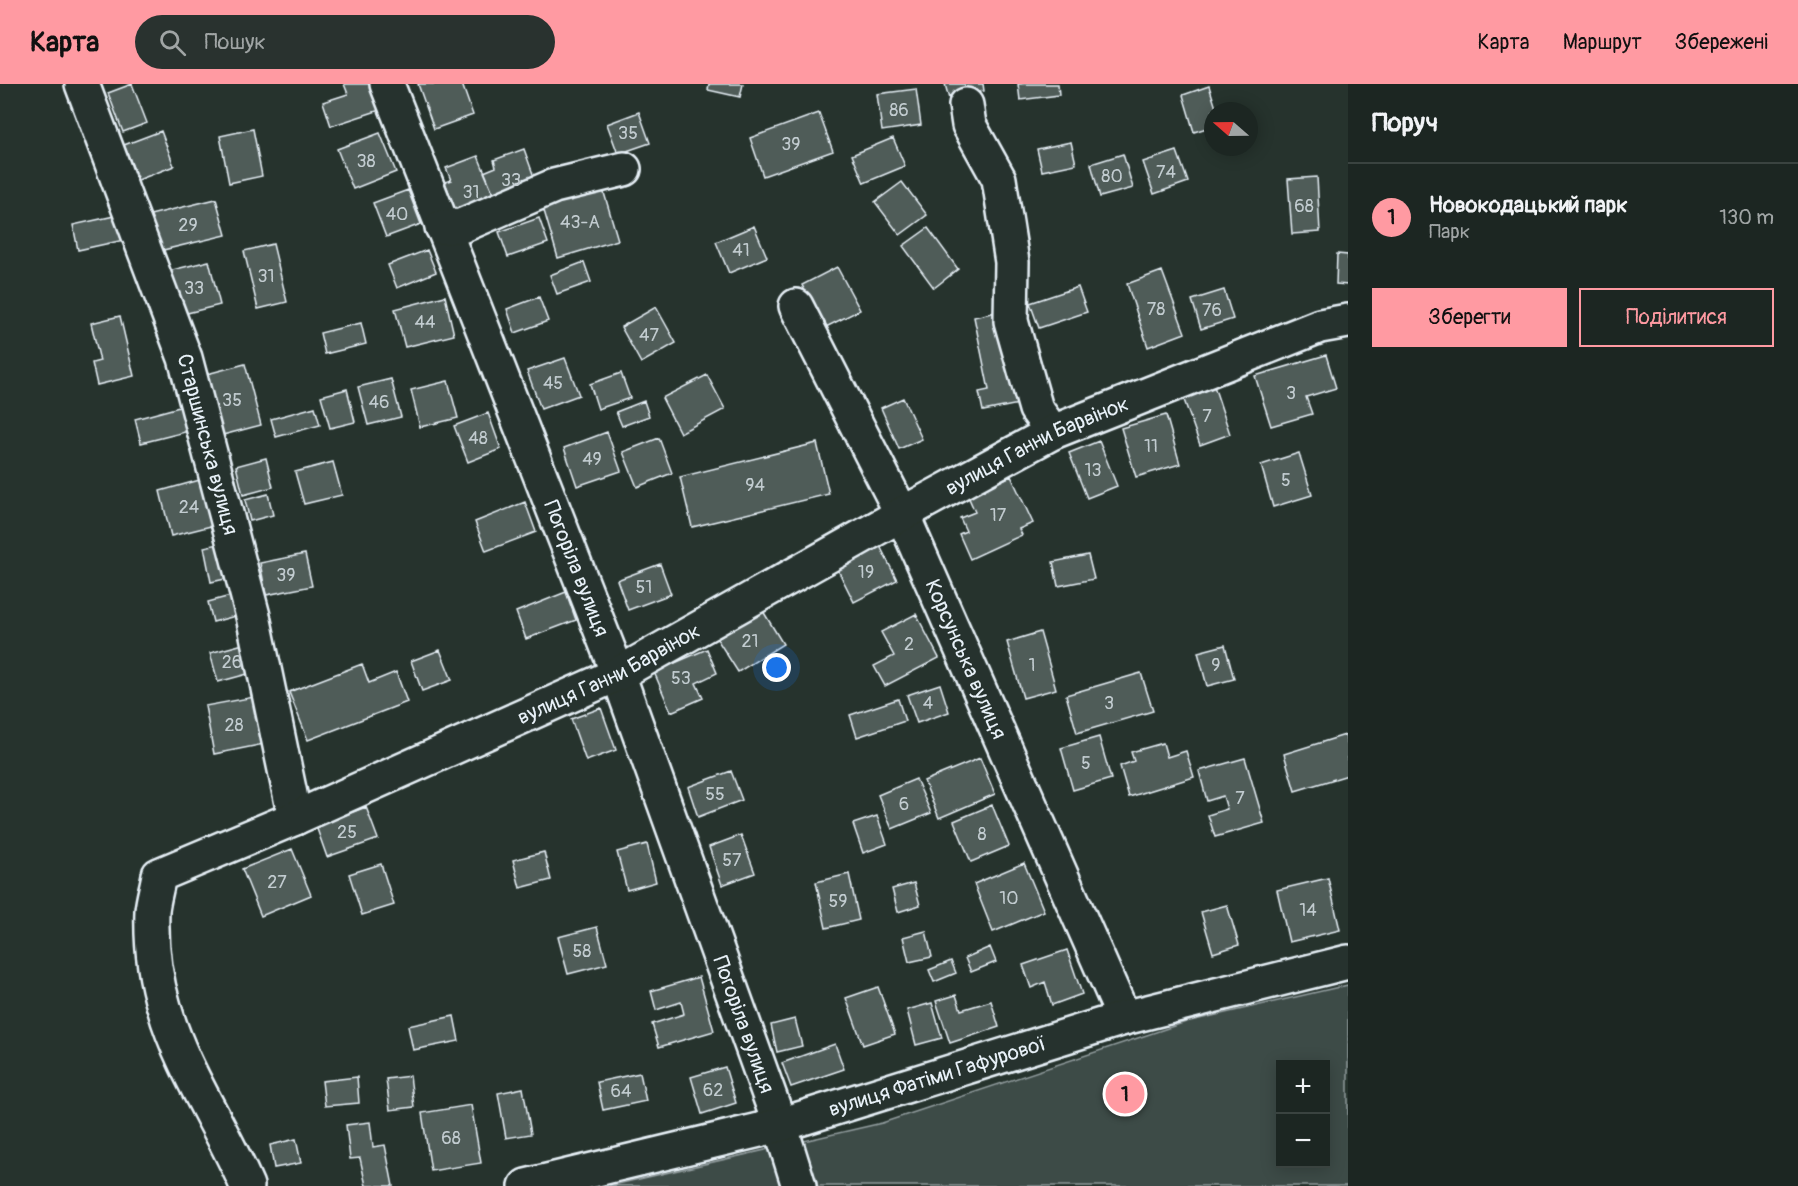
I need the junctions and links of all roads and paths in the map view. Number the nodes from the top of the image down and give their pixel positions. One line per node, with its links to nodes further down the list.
1 (81, 84): 11 (street, Старшинська вулиця)
2 (387, 84): 5 (street, Погоріла вулиця)
3 (966, 105): 8 (street)
4 (624, 169): 5 (street)
5 (442, 226): 10 (street, Погоріла вулиця)
6 (796, 306): 9 (street, Корсунська вулиця)
7 (1348, 321): 8 (street, вулиця Ганни Барвінок)
8 (1053, 432): 9 (street, вулиця Ганни Барвінок)
9 (902, 514): 10 (street, вулиця Ганни Барвінок); 13 (street, Корсунська вулиця)
10 (618, 674): 11 (street, вулиця Ганни Барвінок); 14 (street, Погоріла вулиця)
11 (295, 818): 15 (street, вулиця Ганни Барвінок)
12 (1348, 962): 13 (street, вулиця Фатіми Гафурової)
13 (1124, 1018): 14 (street, вулиця Фатіми Гафурової)
14 (780, 1125): 16 (street, вулиця Фатіми Гафурової); 17 (street, Погоріла вулиця)
15 (247, 1186)
16 (526, 1186)
17 (799, 1186)

